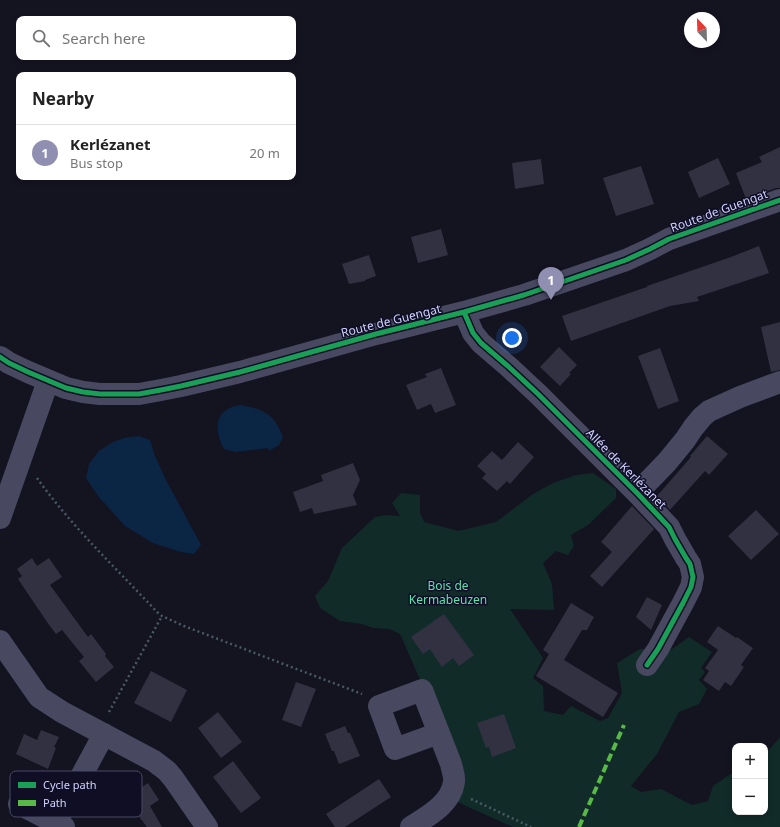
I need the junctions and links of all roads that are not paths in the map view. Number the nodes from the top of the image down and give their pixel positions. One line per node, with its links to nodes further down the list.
1 (780, 200): 2 (street, Route de Guengat)
2 (464, 312): 4 (street, Route de Guengat); 6 (street, Allée de Kerlézanet)
3 (0, 357): 4 (street, Route de Guengat)
4 (48, 380): 7 (street)
5 (780, 382): 6 (street, Allée de Kerlézanet)
6 (637, 492): 9 (street, Allée de Kerlézanet)
7 (0, 518)
8 (2, 650): 10 (street)
9 (647, 665)
10 (101, 733): 12 (street); 15 (street)
11 (439, 733): 11 (street); 16 (street)
12 (84, 771)
13 (44, 817): 14 (street)
14 (60, 825)
15 (207, 827)
16 (411, 827)

